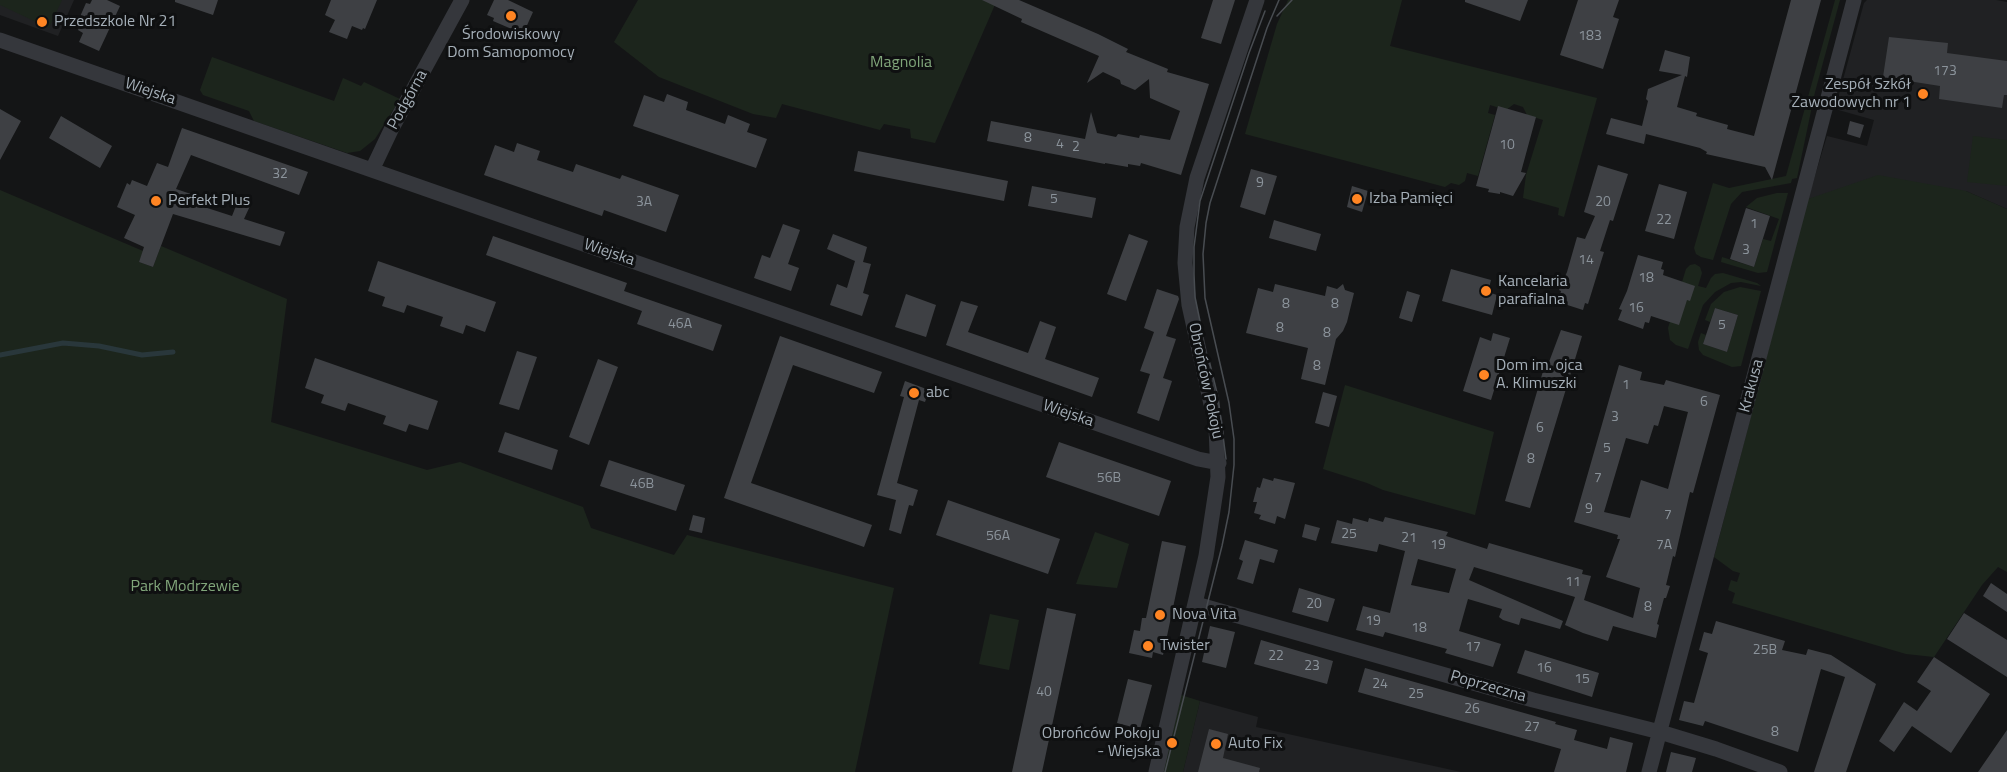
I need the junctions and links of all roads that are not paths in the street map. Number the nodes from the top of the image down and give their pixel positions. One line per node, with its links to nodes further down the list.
1 (462, 0): 5 (street, Podgórna)
2 (1257, 0): 6 (street, Obrońców Pokoju)
3 (1854, 0): 8 (street, Krakusa)
4 (0, 40): 5 (street, Wiejska)
5 (372, 170): 6 (street, Wiejska)
6 (1219, 463): 7 (street, Obrońców Pokoju)
7 (1196, 604): 8 (street, Poprzeczna); 9 (street, Obrońców Pokoju)
8 (1660, 732): 10 (street, Krakusa); 11 (street, Poprzeczna)
9 (1156, 772)
10 (1649, 772)
11 (1780, 772)

